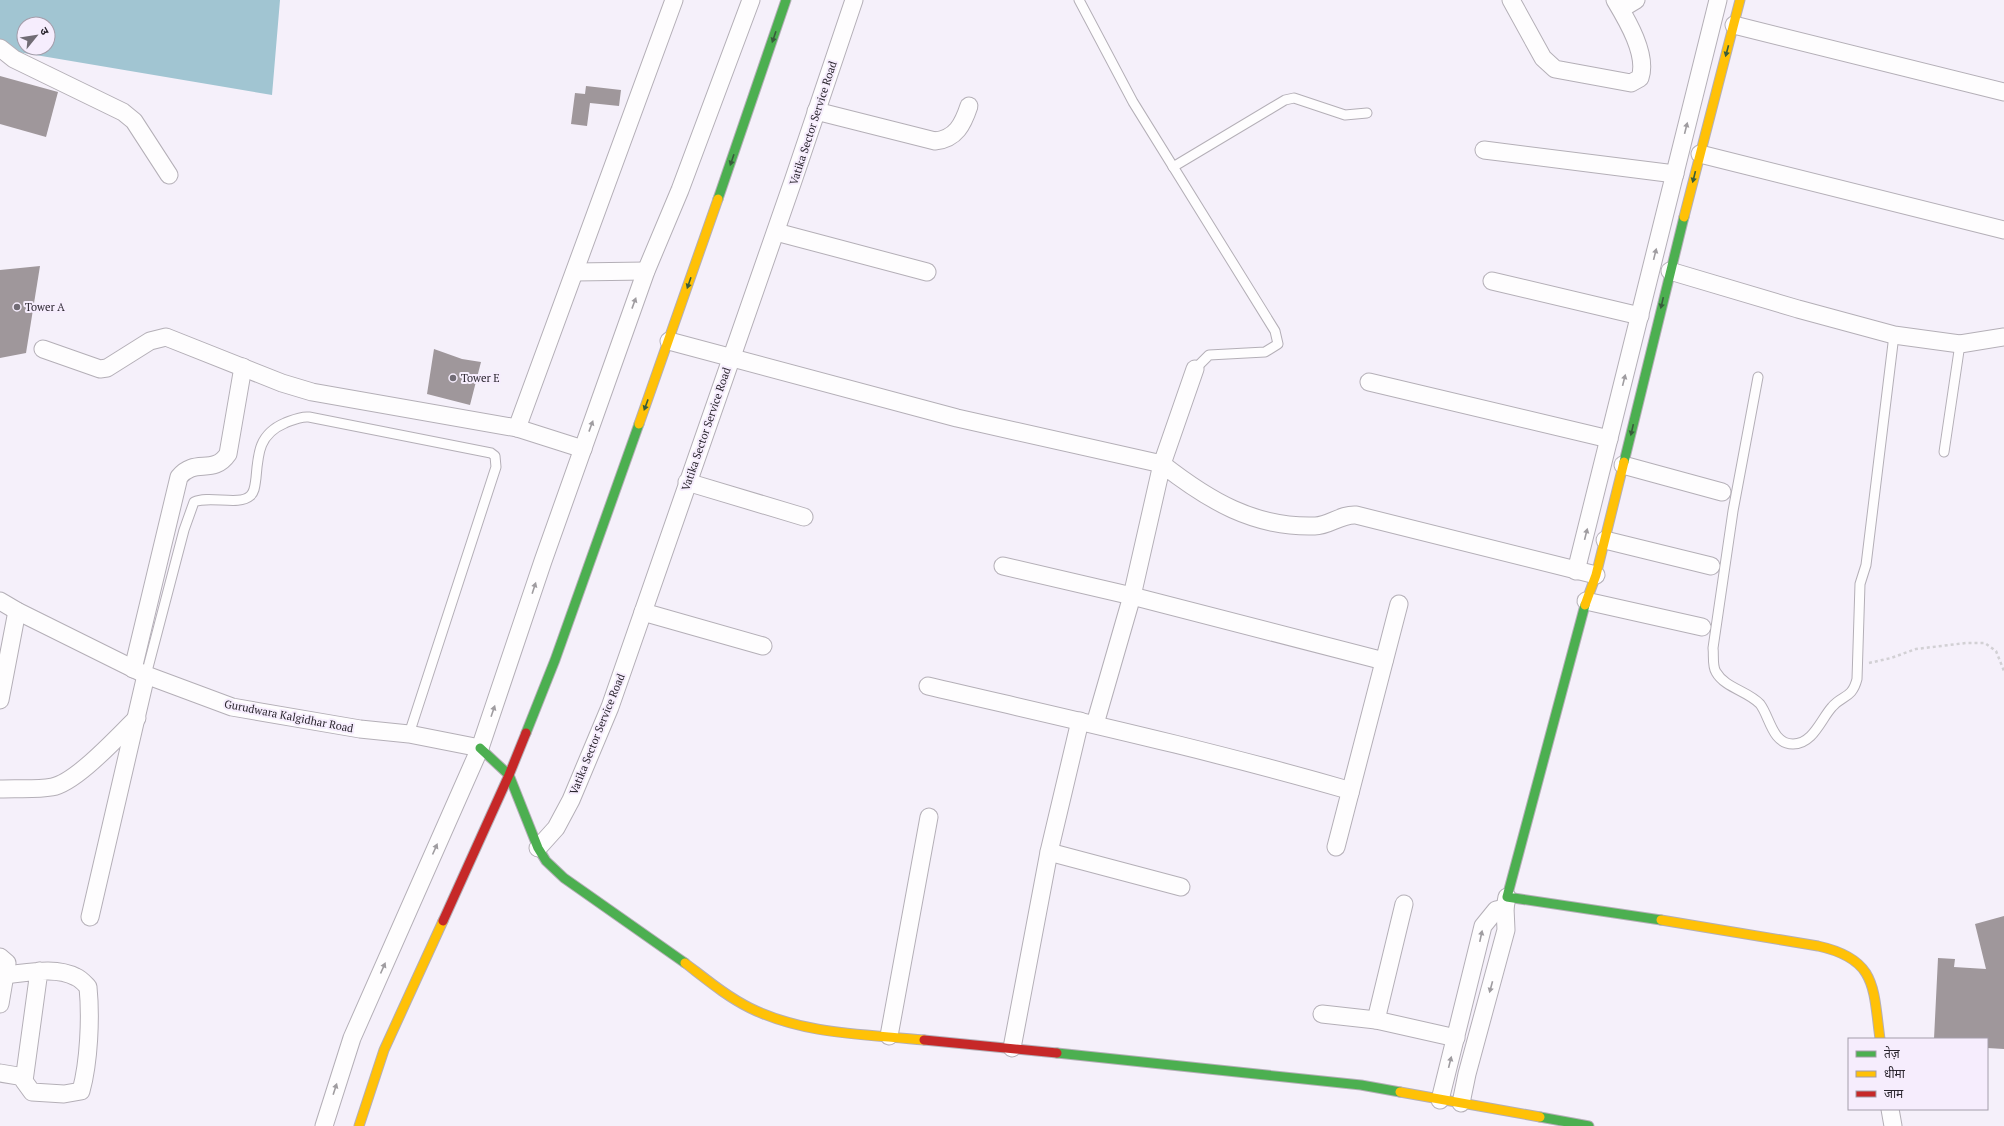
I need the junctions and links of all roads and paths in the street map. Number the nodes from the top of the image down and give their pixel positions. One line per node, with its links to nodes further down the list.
1 (674, 0): 26 (street)
2 (751, 0): 24 (street)
3 (786, 0): 32 (street, one-way to 32)
4 (854, 0): 15 (street, Vatika Sector Service Road)
5 (1079, 0): 19 (lane)
6 (1511, 0): 10 (street)
7 (1636, 0): 10 (street)
8 (1718, 0): 20 (street, one-way to 8)
9 (1740, 0): 11 (street)
10 (1618, 5)
11 (1734, 25): 13 (street); 18 (street, one-way to 18)
12 (0, 48): 21 (street)
13 (2004, 92)
14 (969, 106): 15 (street)
15 (816, 111): 23 (street, Vatika Sector Service Road)
16 (1367, 113): 19 (lane)
17 (1484, 150): 20 (street)
18 (1700, 154): 22 (street); 25 (street, one-way to 25)
19 (1173, 167): 37 (lane)
20 (1675, 174): 29 (street, one-way to 20)
21 (169, 175)
22 (2004, 230)
23 (776, 232): 27 (street); 35 (street, Vatika Sector Service Road)
24 (646, 271): 26 (street); 42 (street, one-way to 24)
25 (1670, 271): 30 (street); 45 (street, one-way to 45)
26 (575, 272): 40 (street)
27 (927, 272)
28 (1492, 281): 29 (street)
29 (1640, 316): 41 (street, one-way to 29)
30 (1894, 335): 33 (street); 63 (lane)
31 (2004, 337): 33 (street)
32 (669, 341): 35 (street); 72 (street, one-way to 72)
33 (1960, 344): 43 (lane)
34 (43, 349): 36 (street)
35 (731, 357): 44 (street); 46 (street, Vatika Sector Service Road)
36 (243, 367): 40 (street); 65 (street)
37 (1195, 369): 44 (street)
38 (1758, 377): 63 (lane)
39 (1369, 382): 41 (street)
40 (518, 428): 42 (street)
41 (1609, 439): 52 (street, one-way to 41)
42 (582, 449): 71 (street, one-way to 42)
43 (1944, 452)
44 (1162, 464): 52 (street); 54 (street)
45 (1623, 465): 47 (street); 49 (street)
46 (687, 482): 48 (street); 59 (street, Vatika Sector Service Road)
47 (1722, 492)
48 (804, 517)
49 (1605, 540): 51 (street); 53 (street)
50 (1003, 566): 54 (street)
51 (1711, 566)
52 (1576, 571): 53 (street)
53 (1596, 575): 56 (street)
54 (1132, 596): 62 (street); 69 (street)
55 (0, 600): 58 (street, Gurudwara Kalgidhar Road)
56 (1586, 601): 60 (street); 80 (street)
57 (1399, 604): 62 (street)
58 (17, 611): 65 (street, Gurudwara Kalgidhar Road); 67 (street)
59 (643, 612): 61 (street); 77 (street, Vatika Sector Service Road)
60 (1702, 627)
61 (763, 646)
62 (1384, 661): 74 (street)
63 (1857, 665): 64 (path)
64 (2004, 671)
65 (140, 672): 68 (street); 70 (street, Gurudwara Kalgidhar Road); 70 (lane)
66 (928, 686): 69 (street)
67 (0, 700)
68 (137, 718): 73 (street); 82 (street)
69 (1087, 723): 74 (street); 78 (street)
70 (409, 734): 71 (street, Gurudwara Kalgidhar Road)
71 (480, 748): 72 (street); 98 (street, one-way to 71)
72 (510, 775): 77 (street); 99 (street)
73 (0, 789)
74 (1350, 793): 76 (street)
75 (929, 817): 89 (street)
76 (1336, 847)
77 (538, 848): 89 (street)
78 (1049, 852): 79 (street); 92 (street)
79 (1181, 887)
80 (1506, 903): 90 (street, one-way to 80); 91 (street); 96 (street, one-way to 96)
81 (1404, 904): 88 (street)
82 (90, 917)
83 (0, 957): 85 (street)
84 (39, 971): 85 (street); 94 (street); 94 (street)
85 (5, 975): 86 (street)
86 (0, 1004)
87 (1322, 1014): 88 (street)
88 (1376, 1020): 90 (street)
89 (889, 1036): 92 (street)
90 (1456, 1038): 95 (street, one-way to 90)
91 (1880, 1038)
92 (1012, 1048): 95 (street)
93 (0, 1072): 94 (street)
94 (24, 1077)
95 (1440, 1100): 96 (street)
96 (1461, 1103): 100 (street)
97 (1890, 1110): 101 (street)
98 (324, 1126)
99 (359, 1126)
100 (1589, 1126)
101 (1893, 1126)

